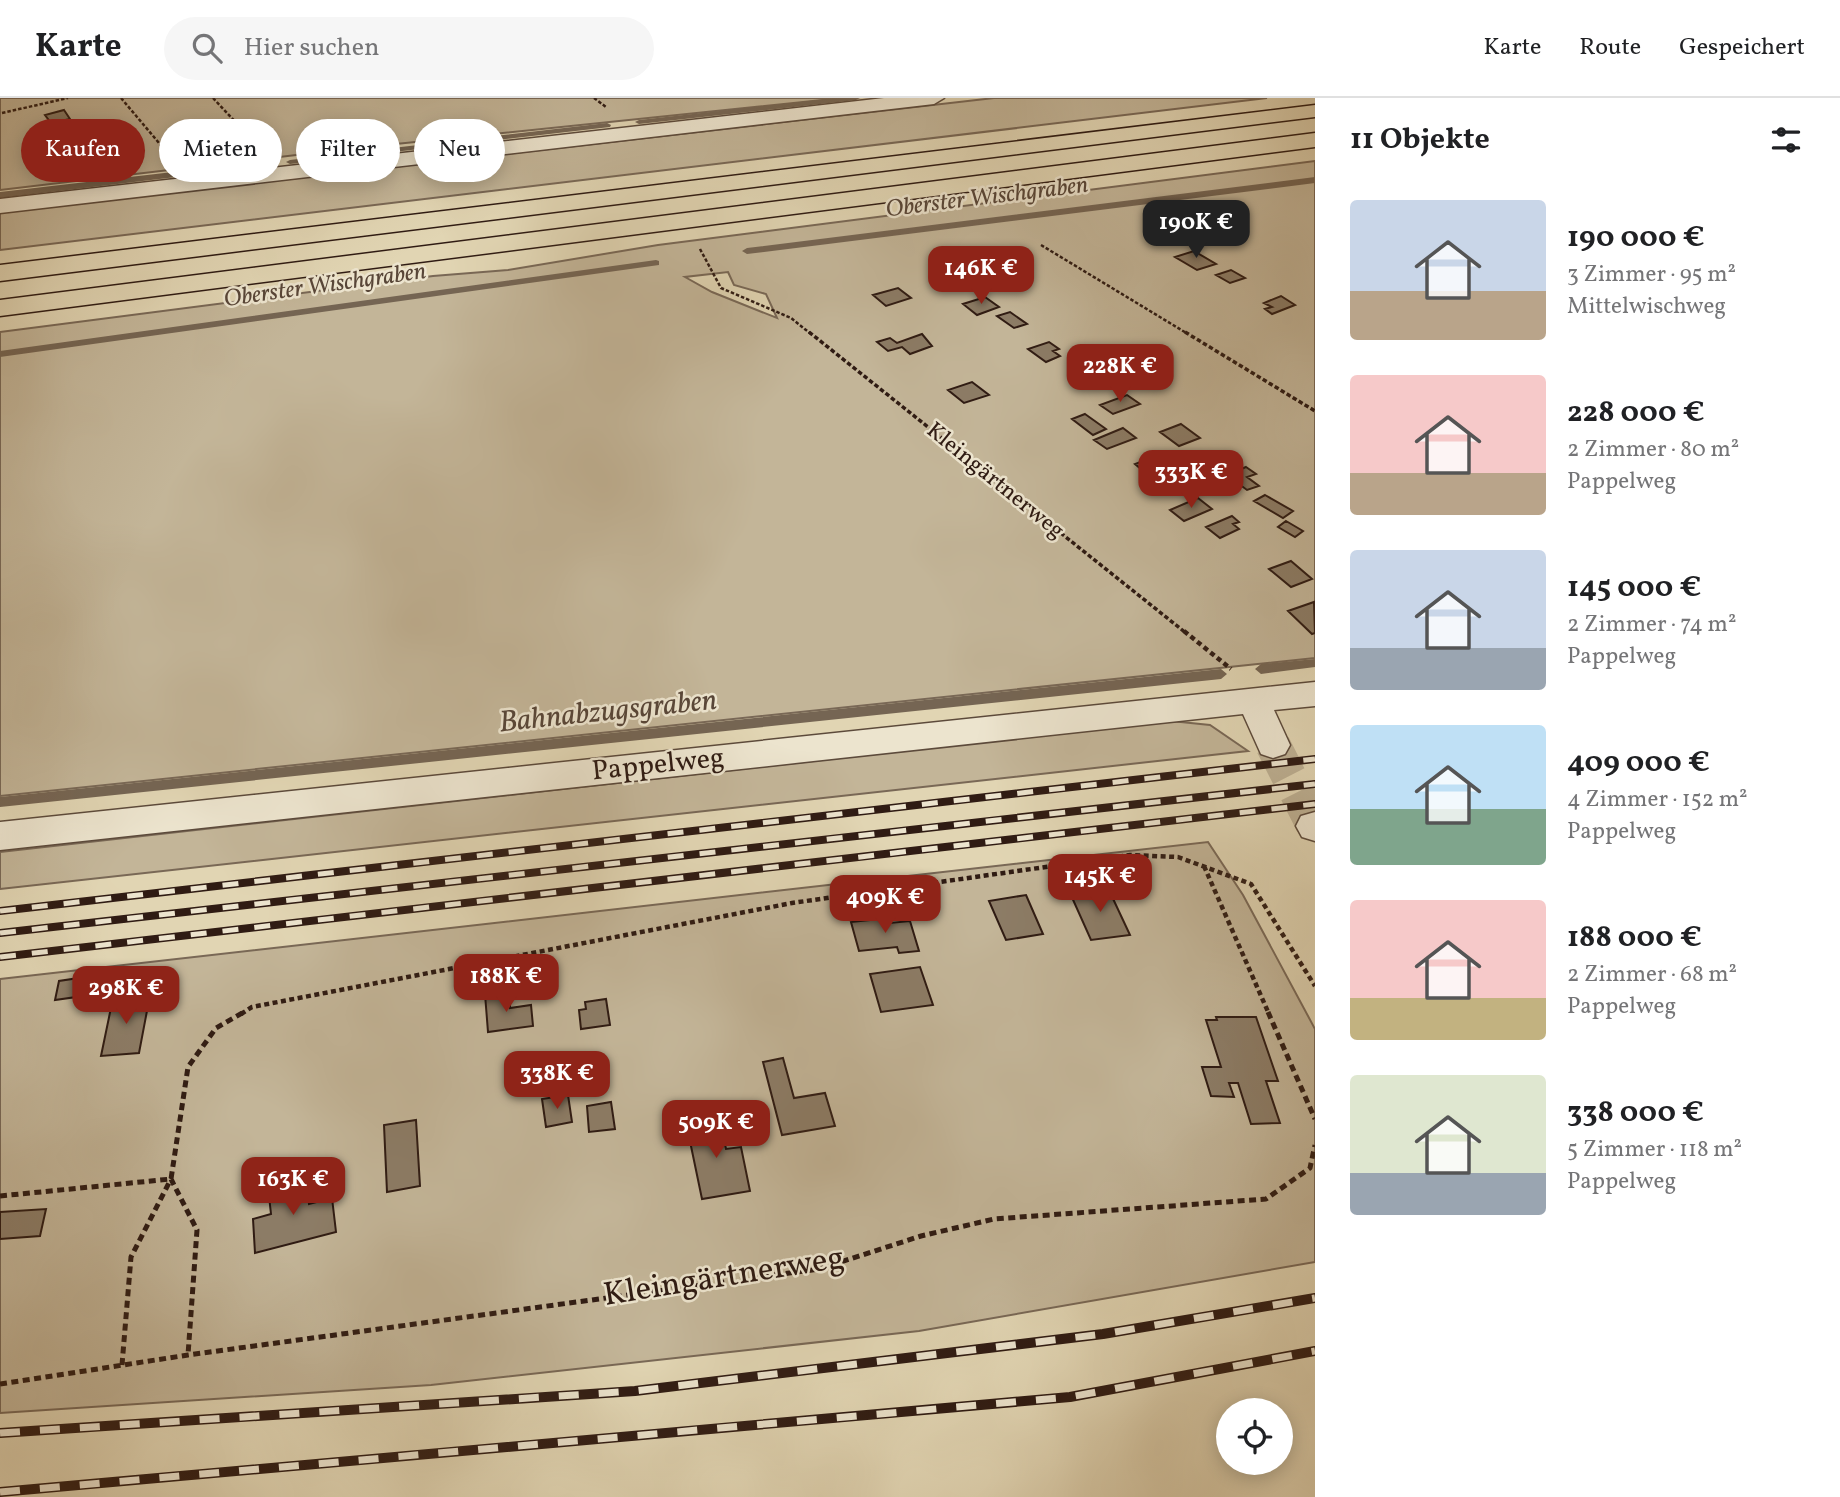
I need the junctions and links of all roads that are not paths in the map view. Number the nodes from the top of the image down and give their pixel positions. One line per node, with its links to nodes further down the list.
1 (933, 98): 4 (street)
2 (1315, 111): 5 (highway)
3 (1315, 140): 6 (highway)
4 (0, 206)
5 (0, 273)
6 (0, 308)
7 (1315, 694): 8 (street, Pappelweg)
8 (1254, 701): 9 (street); 10 (street, Pappelweg)
9 (1273, 746)
10 (0, 836)

